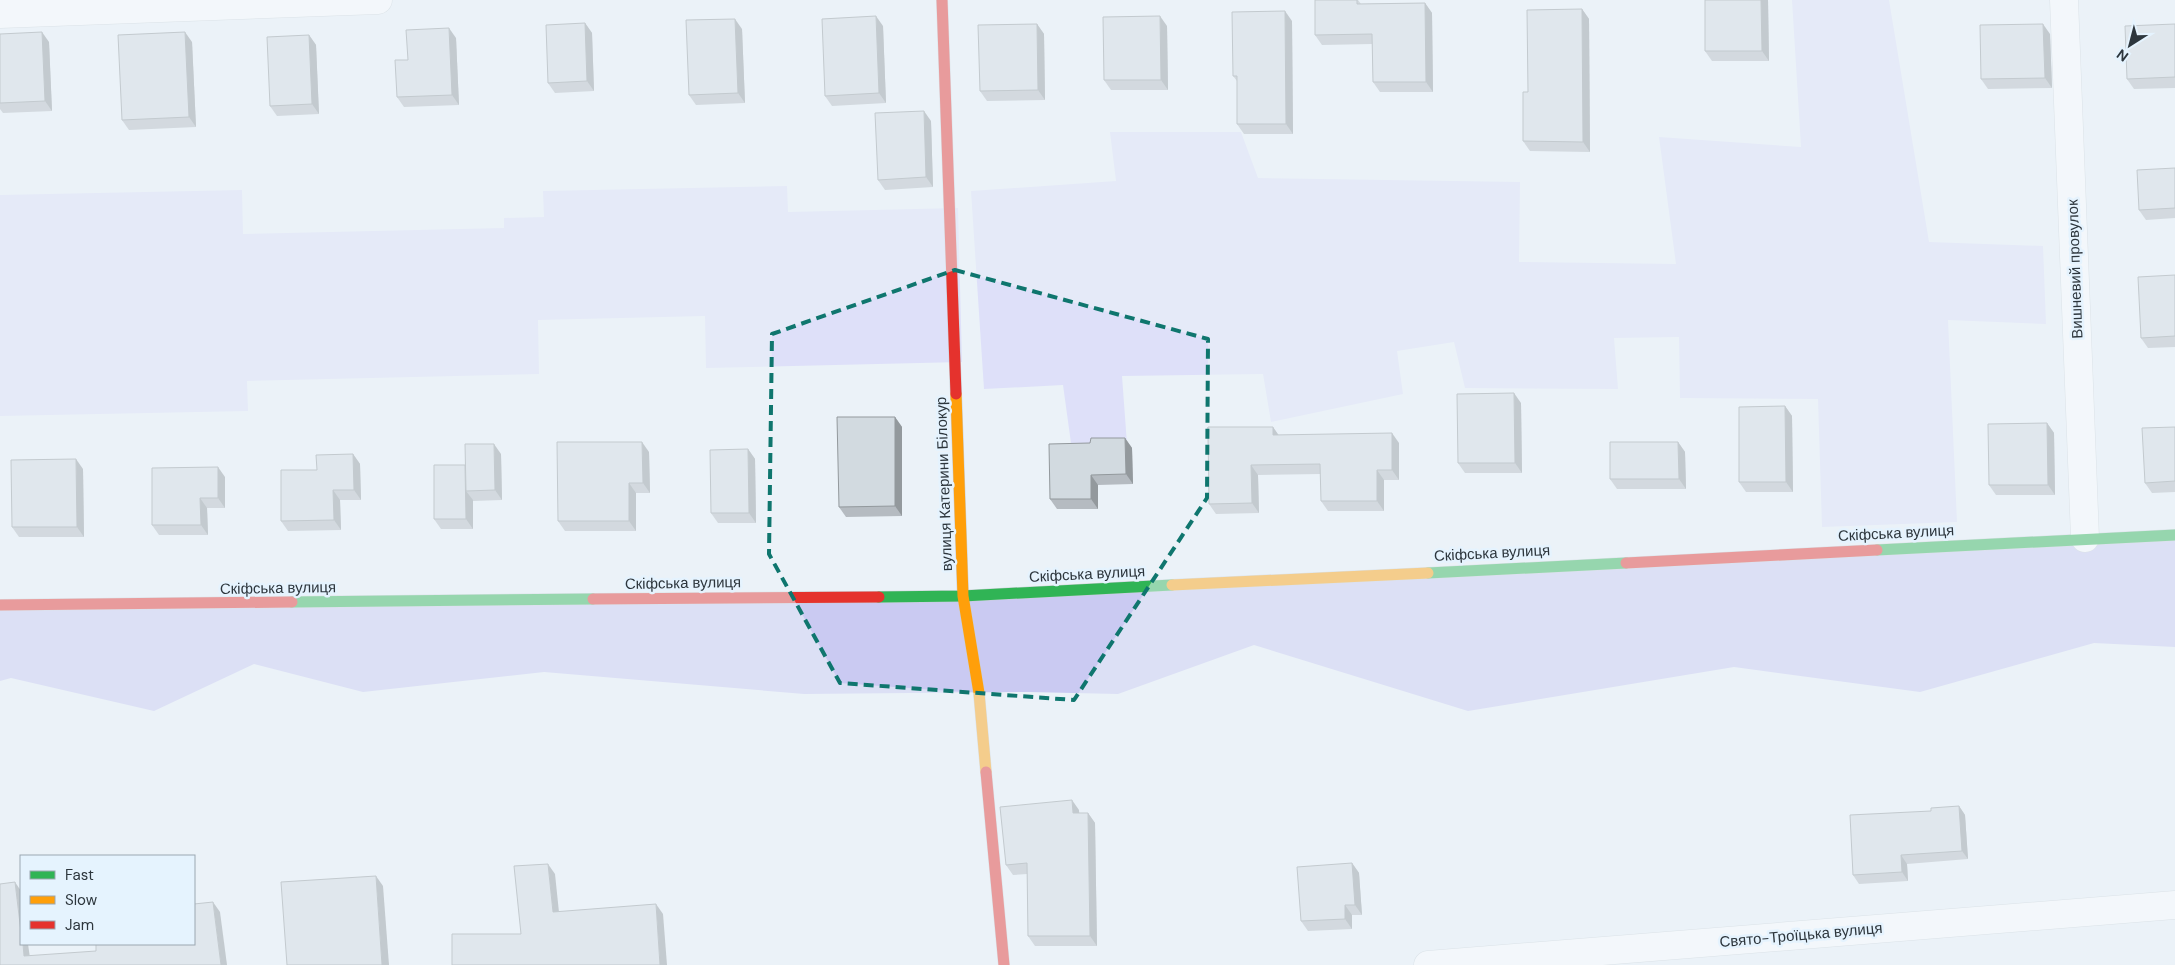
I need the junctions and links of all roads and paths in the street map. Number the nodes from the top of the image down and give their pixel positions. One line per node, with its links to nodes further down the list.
1 (378, 0): 4 (street)
2 (942, 0): 7 (street, вулиця Катерини Білокур)
3 (2064, 0): 6 (street, Вишневий провулок)
4 (0, 14)
5 (2175, 535): 6 (street, Скіфська вулиця)
6 (2085, 538): 7 (street, Скіфська вулиця)
7 (963, 596): 8 (street, Скіфська вулиця); 10 (street, вулиця Катерини Білокур)
8 (0, 605)
9 (2175, 905): 11 (street, Свято-Троїцька вулиця)
10 (1004, 965)
11 (1428, 965)

